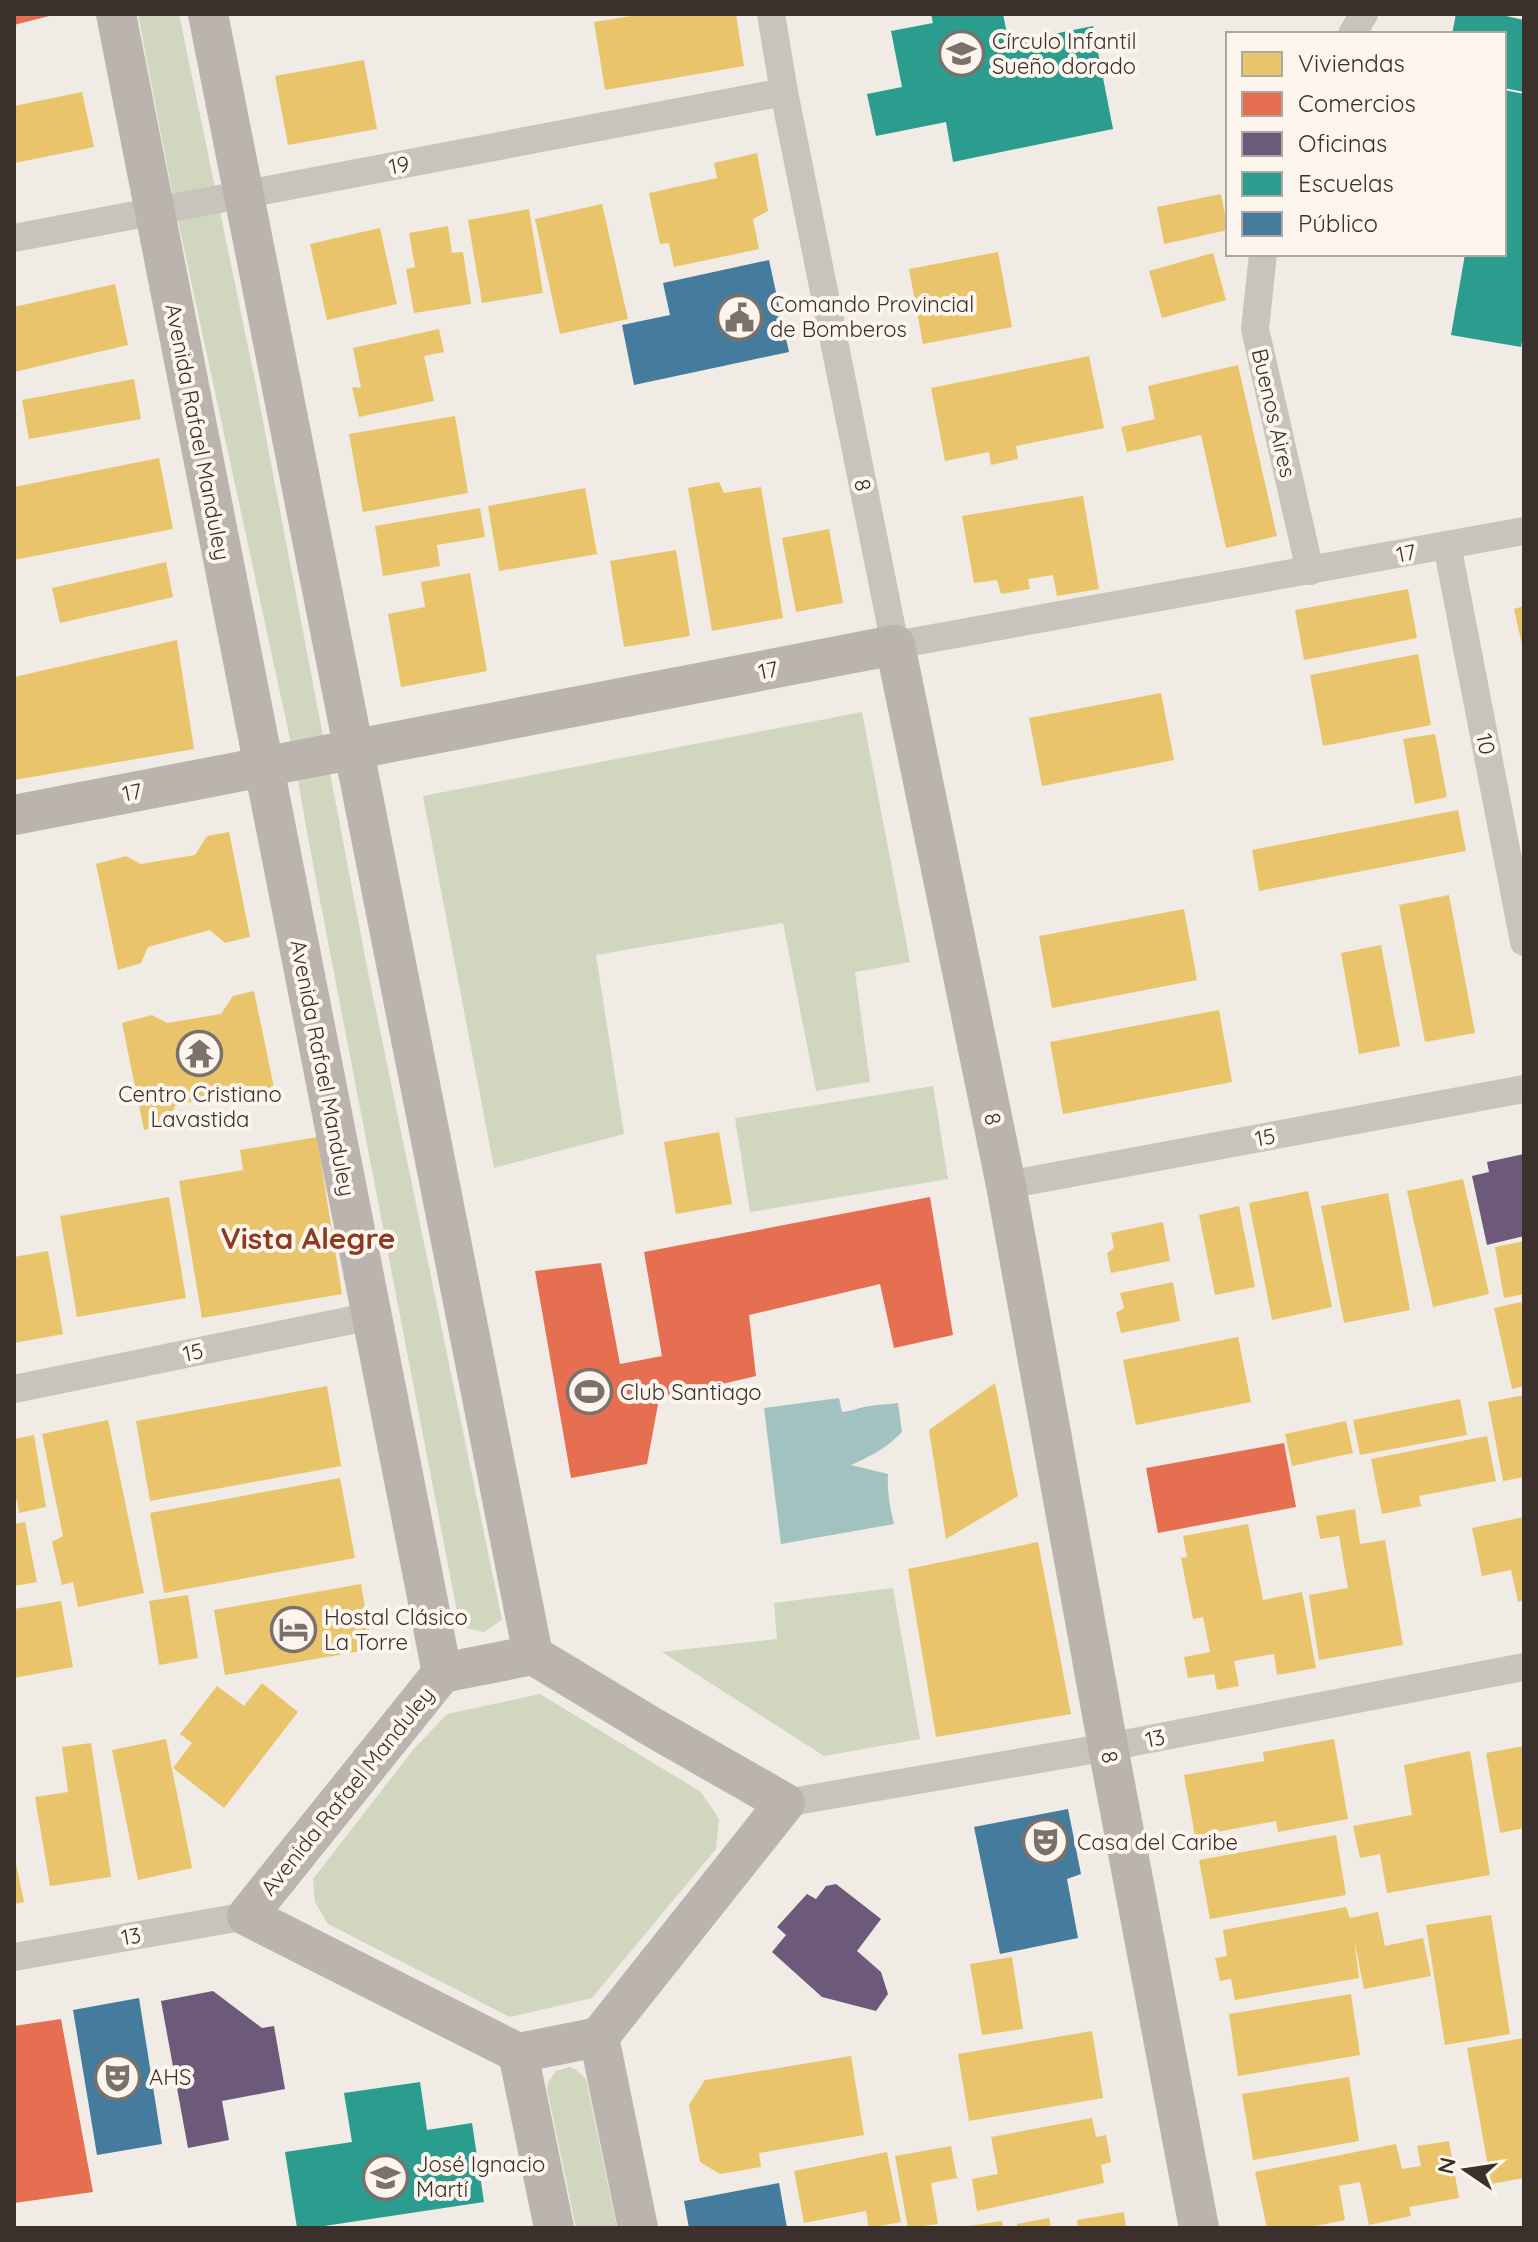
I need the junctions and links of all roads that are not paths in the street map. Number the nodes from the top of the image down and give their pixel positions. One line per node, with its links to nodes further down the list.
1 (116, 14): 8 (main road, Avenida Rafael Manduley)
2 (208, 14): 7 (main road)
3 (771, 14): 6 (street, 8)
4 (1364, 14): 5 (street)
5 (1353, 32)
6 (784, 92): 7 (street, 19); 14 (street, 8)
7 (244, 194): 8 (street, 19); 15 (main road)
8 (155, 210): 9 (street, 19); 16 (main road, Avenida Rafael Manduley)
9 (14, 238)
10 (1263, 256): 13 (street, Buenos Aires)
11 (1524, 531): 12 (street, 17)
12 (1447, 545): 13 (street, 17); 18 (street, 10)
13 (1310, 571): 14 (street, 17)
14 (895, 645): 15 (main road, 17); 20 (main road, 8)
15 (354, 750): 16 (main road, 17); 23 (main road)
16 (264, 767): 17 (main road, 17); 21 (main road, Avenida Rafael Manduley)
17 (14, 815)
18 (1524, 942)
19 (1524, 1089): 20 (street, 15)
20 (1006, 1185): 26 (main road, 8)
21 (372, 1316): 22 (street, 15); 25 (main road, Avenida Rafael Manduley)
22 (14, 1389)
23 (533, 1655): 25 (main road); 27 (main road)
24 (1524, 1667): 26 (street, 13)
25 (442, 1673): 28 (main road, Avenida Rafael Manduley)
26 (1108, 1747): 27 (street, 13); 34 (main road, 8)
27 (785, 1803): 30 (main road)
28 (247, 1916): 29 (street, 13); 31 (main road, Avenida Rafael Manduley)
29 (14, 1957)
30 (599, 2037): 31 (main road); 33 (main road)
31 (518, 2053): 32 (main road)
32 (554, 2228)
33 (638, 2228)
34 (1199, 2228)

